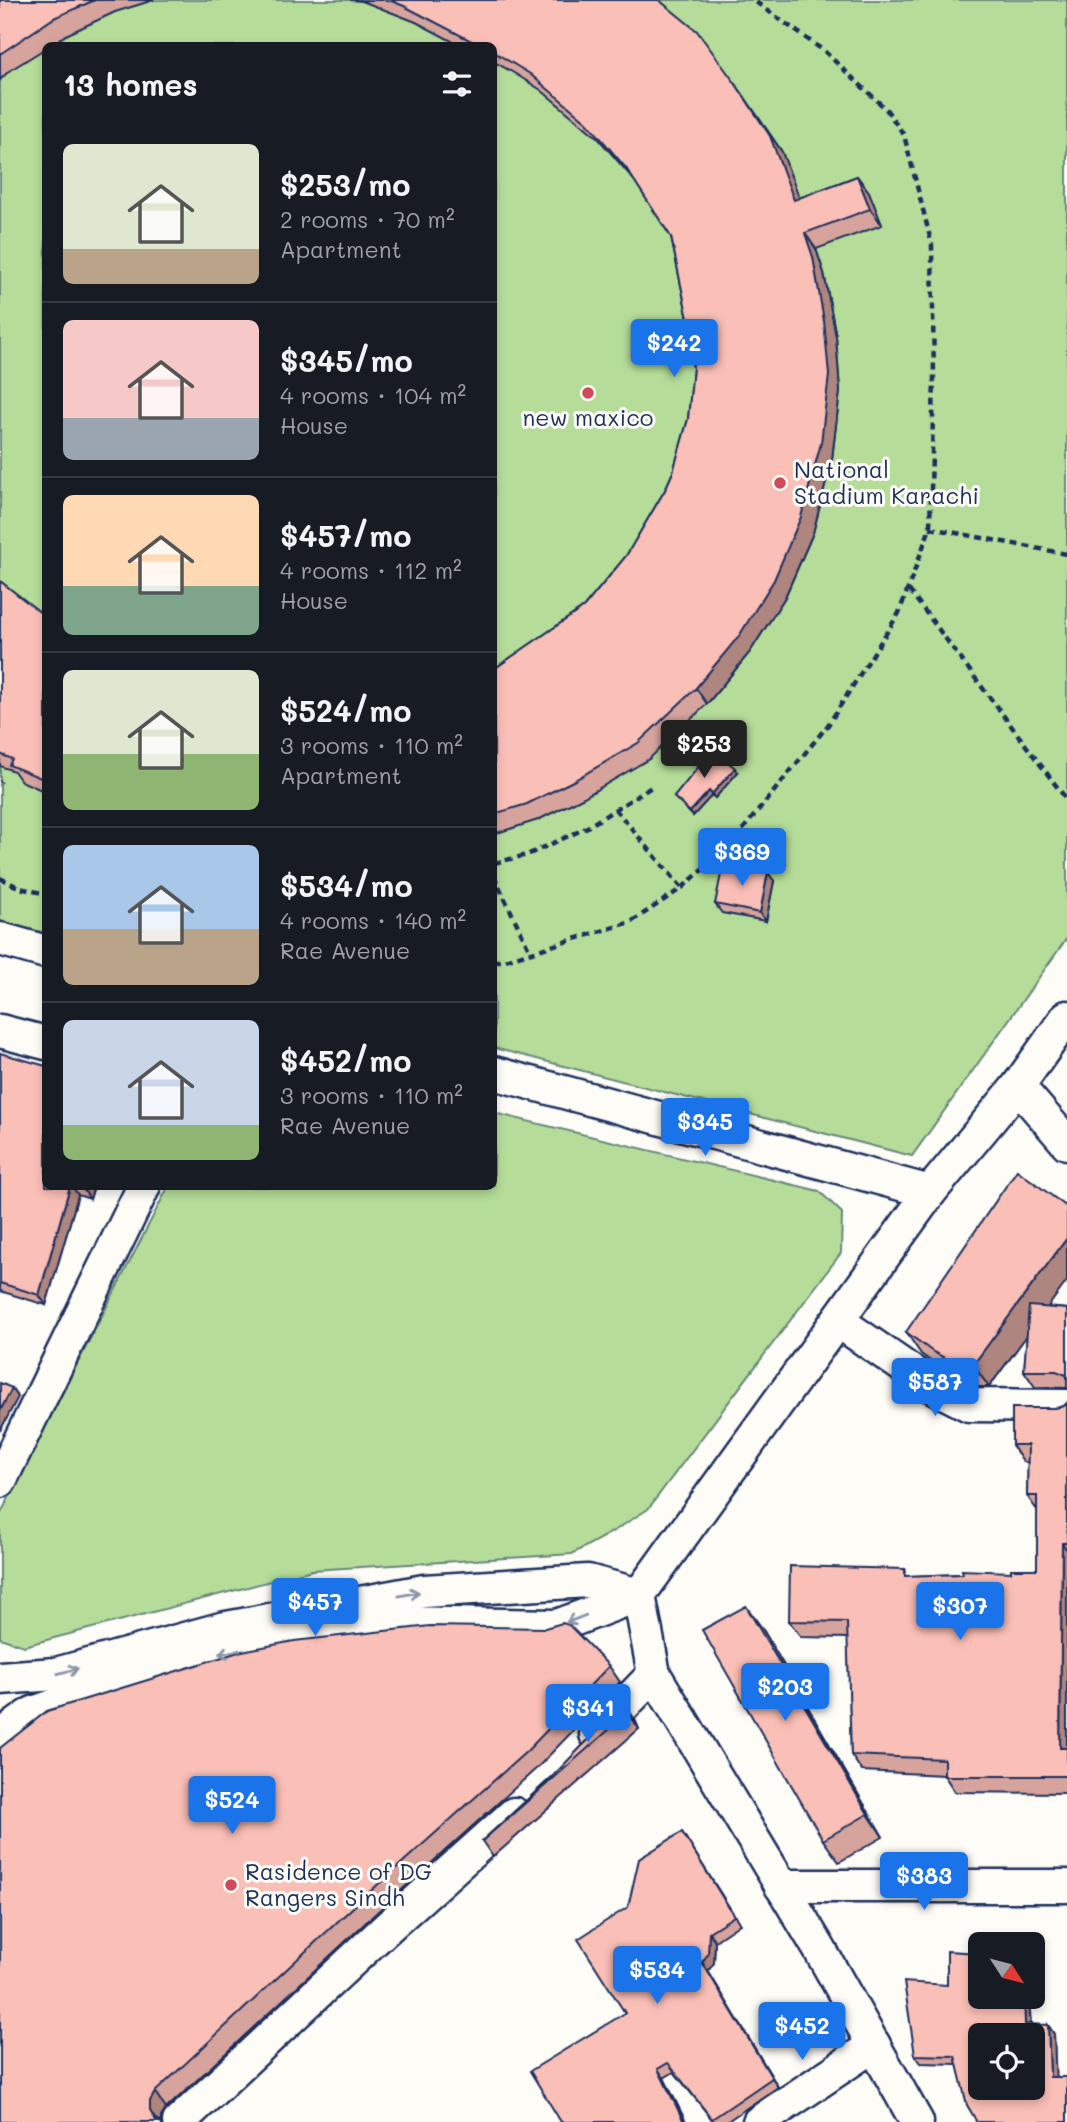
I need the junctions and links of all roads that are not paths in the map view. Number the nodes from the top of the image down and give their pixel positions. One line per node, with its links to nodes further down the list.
1 (0, 939): 2 (street)
2 (42, 951)
3 (1067, 1017): 7 (street)
4 (0, 1031): 5 (street)
5 (42, 1042)
6 (497, 1074): 10 (street)
7 (1018, 1086): 8 (street); 10 (street)
8 (1067, 1143)
9 (142, 1190): 13 (street)
10 (930, 1192): 11 (street)
11 (838, 1321): 12 (street); 14 (street)
12 (1067, 1406)
13 (0, 1481)
14 (639, 1595): 15 (street); 16 (street, one-way to 14); 17 (street, one-way to 17)
15 (654, 1674): 18 (street); 20 (street)
16 (4, 1675)
17 (0, 1737)
18 (579, 1752)
19 (531, 1799): 23 (street)
20 (781, 1886): 21 (street); 22 (street)
21 (1067, 1886)
22 (874, 2045): 24 (street); 25 (street)
23 (179, 2122)
24 (759, 2122)
25 (918, 2122)

